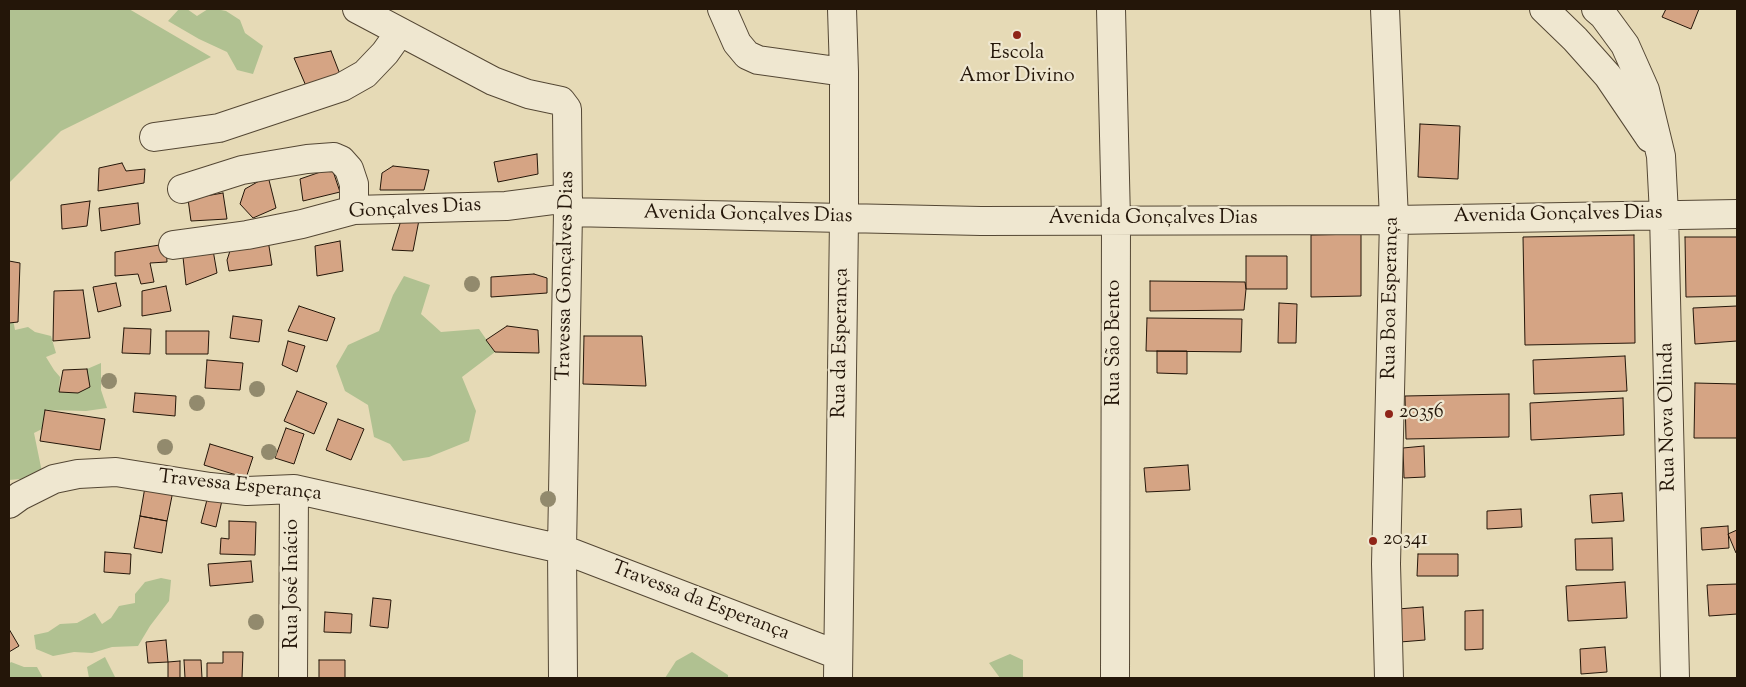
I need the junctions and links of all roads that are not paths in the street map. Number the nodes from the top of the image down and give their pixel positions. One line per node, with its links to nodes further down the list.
1 (357, 9): 8 (street, Travessa Gonçalves Dias)
2 (722, 9): 9 (street)
3 (842, 9): 9 (street, Rua da Esperança)
4 (1111, 9): 18 (street, Rua São Bento)
5 (1385, 9): 19 (street, Rua Boa Esperança)
6 (1544, 9): 11 (street, Rua Nova Olinda)
7 (1596, 9): 11 (street, Rua Nova Olinda)
8 (400, 32): 10 (street); 13 (street, Travessa Gonçalves Dias)
9 (844, 72): 17 (street, Rua da Esperança)
10 (154, 137)
11 (1661, 156): 15 (street, Rua Nova Olinda)
12 (182, 189): 14 (street)
13 (568, 205): 14 (street, Gonçalves Dias); 17 (street, Avenida Gonçalves Dias); 23 (street, Travessa Gonçalves Dias)
14 (354, 210): 20 (street, Gonçalves Dias)
15 (1664, 214): 16 (street, Avenida Gonçalves Dias); 19 (street, Avenida Gonçalves Dias); 29 (street, Rua Nova Olinda)
16 (1737, 214)
17 (844, 219): 18 (street, Avenida Gonçalves Dias); 24 (street, Rua da Esperança)
18 (1116, 220): 19 (street, Avenida Gonçalves Dias); 28 (street, Rua São Bento)
19 (1394, 220): 25 (street, Rua Boa Esperança)
20 (173, 245)
21 (294, 489): 22 (street, Travessa Esperança); 23 (street, Travessa Esperança); 26 (street, Rua José Inácio)
22 (9, 504)
23 (562, 549): 24 (street, Travessa da Esperança); 27 (street, Travessa Gonçalves Dias)
24 (838, 667)
25 (1394, 676)
26 (293, 678)
27 (563, 678)
28 (1115, 678)
29 (1675, 678)

